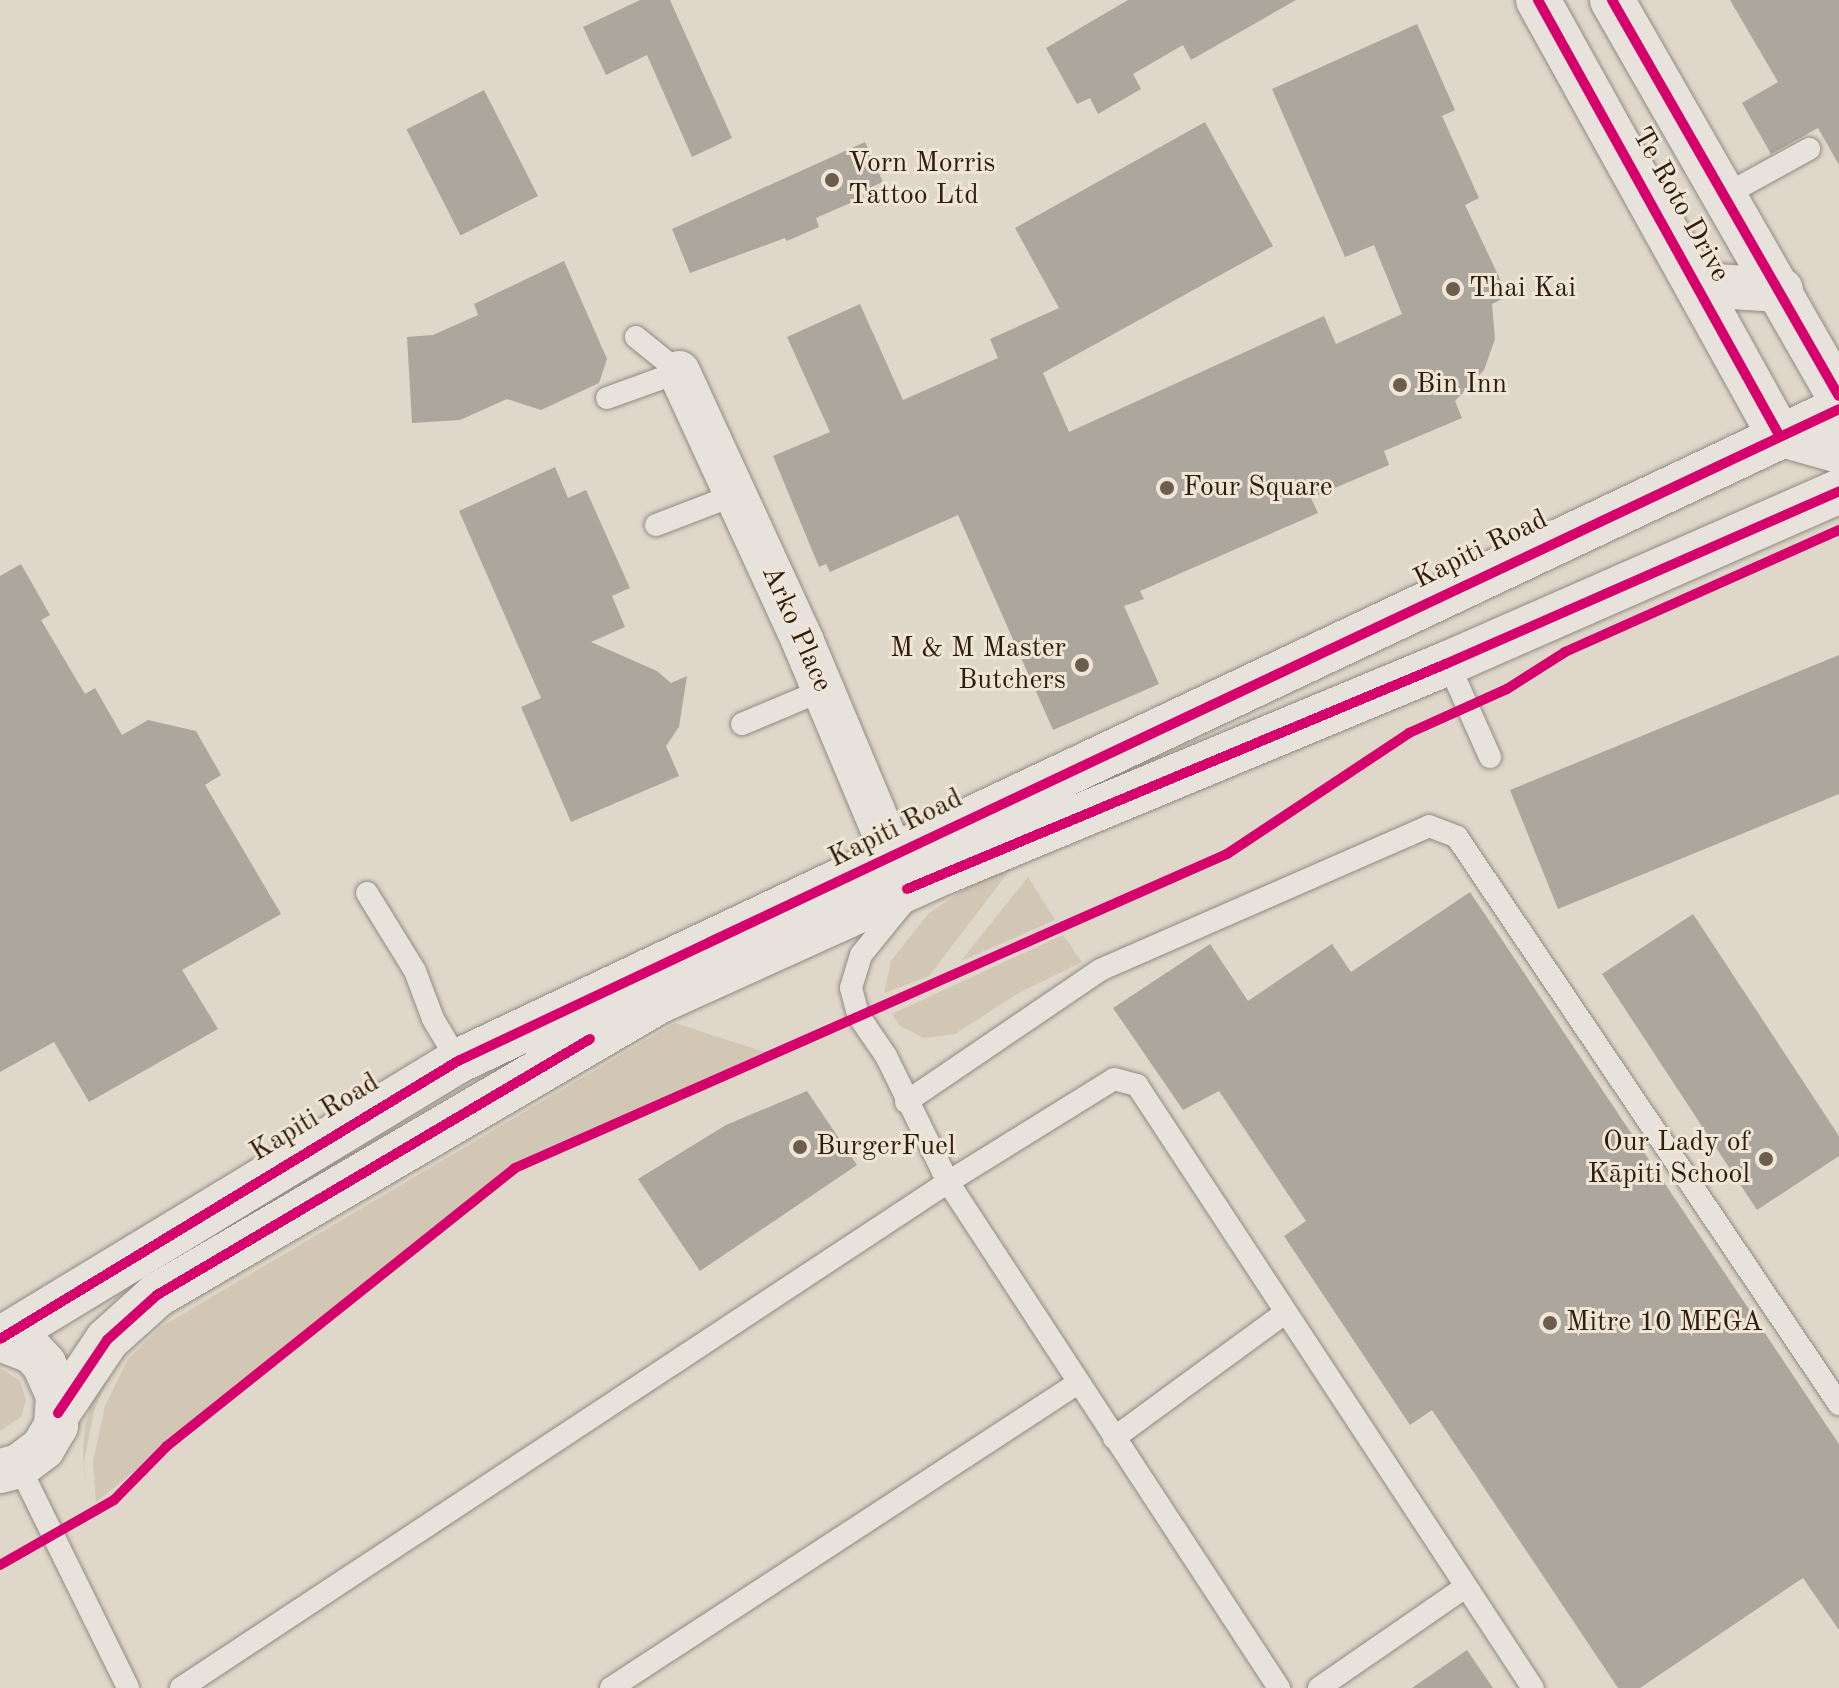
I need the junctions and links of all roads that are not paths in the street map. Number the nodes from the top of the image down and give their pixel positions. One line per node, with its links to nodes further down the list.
1 (1538, 0): 5 (main road, Te Roto Drive)
2 (1612, 0): 4 (main road, Te Roto Drive)
3 (1809, 149): 4 (lane)
4 (1725, 195): 6 (main road, Te Roto Drive)
5 (1688, 270): 6 (main road); 11 (main road, Te Roto Drive)
6 (1781, 290): 9 (main road, Te Roto Drive)
7 (636, 337): 8 (lane)
8 (679, 372): 10 (lane); 14 (street, Arko Place)
9 (1839, 396)
10 (607, 398)
11 (1779, 434): 12 (main road, Kapiti Road); 21 (main road, Kapiti Road)
12 (1836, 434): 16 (main road)
13 (1839, 491): 16 (main road, Kapiti Road)
14 (734, 495): 15 (lane); 18 (street, Arko Place)
15 (656, 525)
16 (1753, 530): 17 (main road, Kapiti Road)
17 (1448, 663): 20 (lane); 21 (main road, Kapiti Road)
18 (823, 690): 19 (lane); 21 (street, Arko Place)
19 (742, 724)
20 (1490, 757)
21 (901, 872): 23 (main road, Kapiti Road); 24 (main road, Kapiti Road); 25 (lane)
22 (367, 893): 23 (lane)
23 (458, 1061): 24 (main road); 28 (main road, Kapiti Road)
24 (542, 1065): 31 (main road, Kapiti Road)
25 (906, 1102): 26 (lane); 30 (lane)
26 (948, 1182): 27 (lane); 29 (lane); 36 (lane)
27 (1285, 1313): 32 (lane); 34 (lane)
28 (0, 1339): 31 (main road)
29 (1078, 1383): 32 (lane); 37 (lane)
30 (1839, 1404)
31 (58, 1413): 33 (main road, Kapiti Road)
32 (1114, 1438): 38 (lane)
33 (10, 1468): 35 (lane)
34 (1464, 1588): 39 (lane); 40 (lane)
35 (128, 1688)
36 (181, 1688)
37 (611, 1688)
38 (1279, 1688)
39 (1319, 1688)
40 (1533, 1688)

